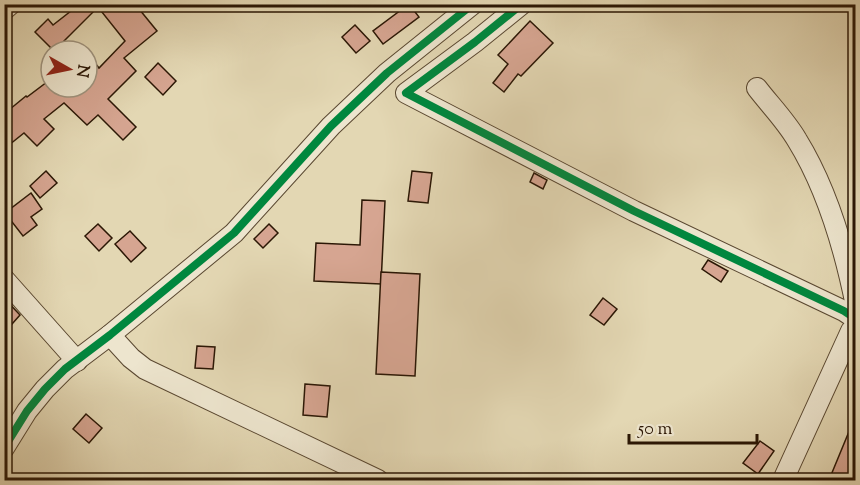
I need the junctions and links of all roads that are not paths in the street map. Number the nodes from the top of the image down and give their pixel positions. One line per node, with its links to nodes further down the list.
1 (11, 4): 4 (street)
2 (473, 4): 9 (street)
3 (522, 4): 8 (street)
4 (4, 10)
5 (757, 88): 7 (street)
6 (4, 279): 10 (street)
7 (855, 306)
8 (854, 326): 13 (street)
9 (110, 335): 10 (street); 12 (street)
10 (77, 361): 11 (street)
11 (4, 448)
12 (378, 480)
13 (783, 480)

